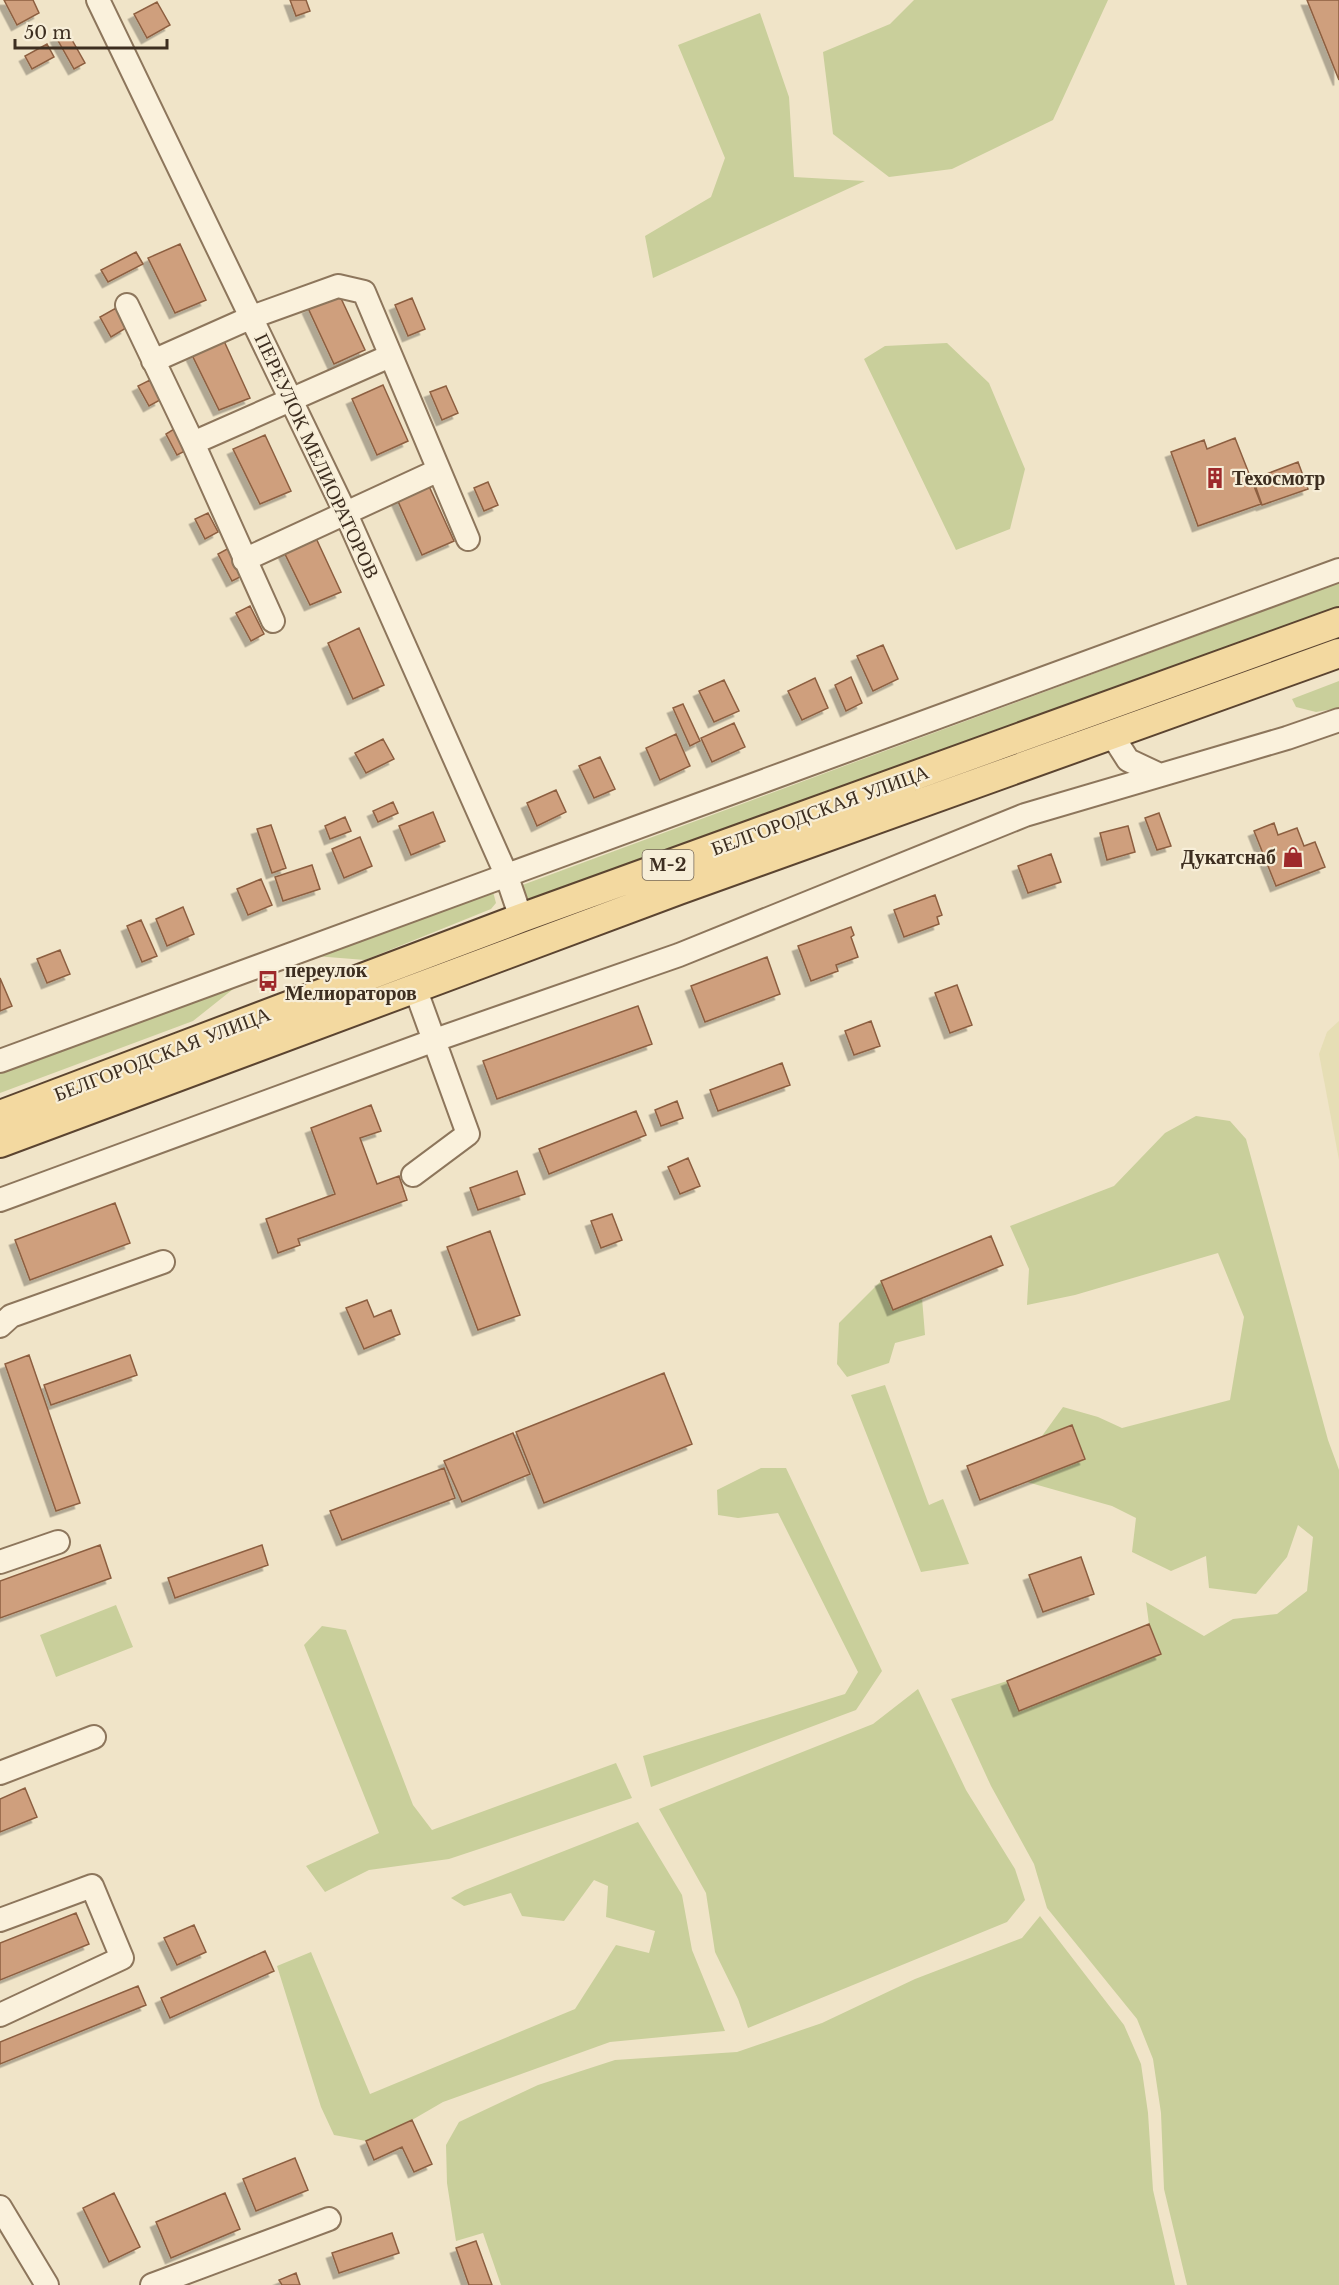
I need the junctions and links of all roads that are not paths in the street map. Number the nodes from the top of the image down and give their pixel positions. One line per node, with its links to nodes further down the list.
1 (98, 0): 3 (street, ПЕРЕУЛОК МЕЛИОРАТОРОВ)
2 (127, 305): 5 (street)
3 (252, 317): 4 (street); 5 (street); 6 (street, ПЕРЕУЛОК МЕЛИОРАТОРОВ)
4 (390, 356): 6 (street); 8 (street)
5 (153, 361): 7 (street)
6 (292, 399): 7 (street); 9 (street, ПЕРЕУЛОК МЕЛИОРАТОРОВ)
7 (193, 443): 11 (street)
8 (439, 470): 9 (street); 10 (street)
9 (346, 514): 11 (street); 21 (street, ПЕРЕУЛОК МЕЛИОРАТОРОВ)
10 (468, 539)
11 (244, 560): 13 (street)
12 (1339, 570): 21 (street)
13 (273, 621)
14 (1339, 622): 16 (main road, БЕЛГОРОДСКАЯ УЛИЦА / М-2)
15 (1339, 652): 17 (main road, БЕЛГОРОДСКАЯ УЛИЦА / М-2)
16 (1141, 694): 17 (street); 22 (main road, БЕЛГОРОДСКАЯ УЛИЦА / М-2)
17 (1150, 720): 19 (main road, БЕЛГОРОДСКАЯ УЛИЦА / М-2)
18 (1339, 720): 20 (street)
19 (1112, 735): 20 (street); 23 (main road, БЕЛГОРОДСКАЯ УЛИЦА / М-2)
20 (1160, 775): 24 (street)
21 (506, 874): 22 (street, ПЕРЕУЛОК МЕЛИОРАТОРОВ); 25 (street)
22 (521, 918): 26 (main road, БЕЛГОРОДСКАЯ УЛИЦА / М-2)
23 (415, 988): 24 (street); 27 (main road, БЕЛГОРОДСКАЯ УЛИЦА / М-2)
24 (435, 1040): 28 (street); 29 (street)
25 (0, 1061)
26 (0, 1115)
27 (0, 1143)
28 (413, 1175)
29 (0, 1200)
30 (163, 1262): 31 (street)
31 (0, 1326)
32 (58, 1542): 33 (street)
33 (0, 1560)
34 (94, 1737): 35 (street)
35 (0, 1773)
36 (0, 1920): 37 (street)
37 (0, 2015)
38 (0, 2207): 40 (street)
39 (329, 2219): 41 (street)
40 (47, 2285)
41 (152, 2285)

